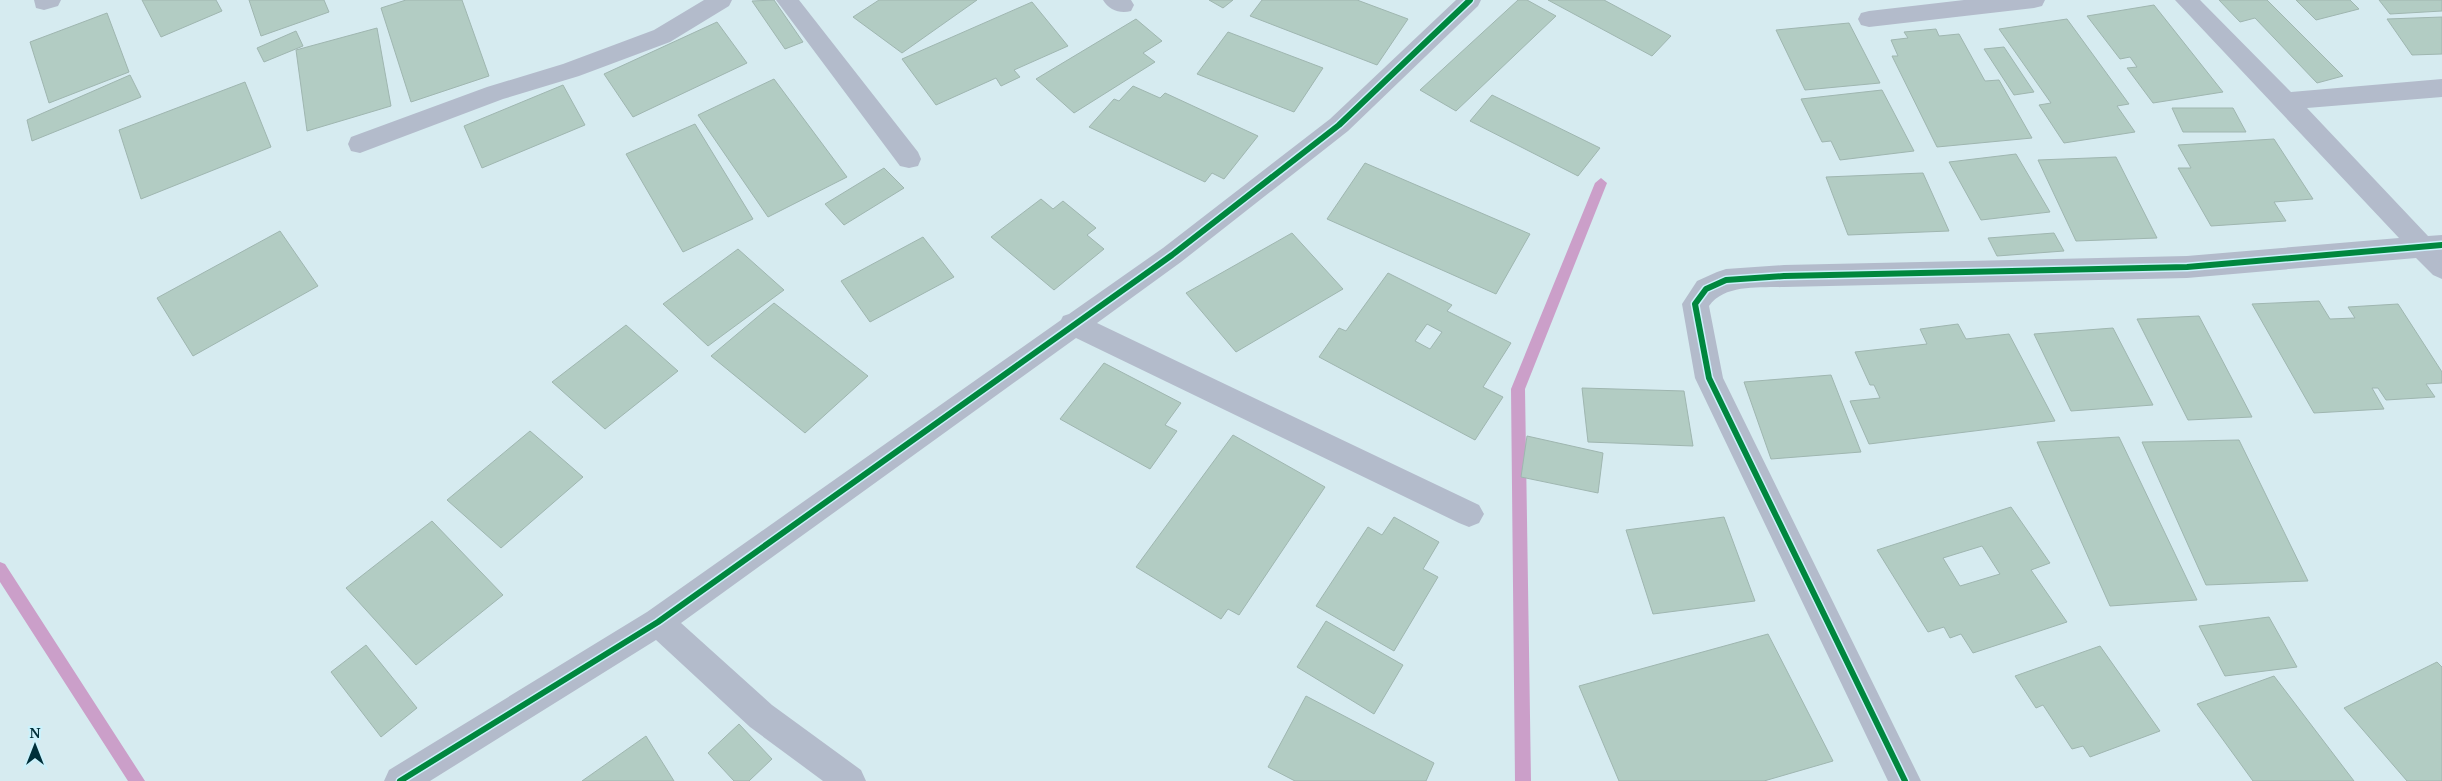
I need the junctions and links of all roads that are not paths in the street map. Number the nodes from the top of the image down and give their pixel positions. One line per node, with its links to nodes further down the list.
1 (721, 0): 9 (street)
2 (787, 0): 10 (street)
3 (1470, 0): 13 (street)
4 (2034, 0): 6 (street)
5 (2186, 0): 8 (street)
6 (1869, 19)
7 (2442, 88): 8 (street)
8 (2286, 101): 11 (street)
9 (360, 144)
10 (909, 158)
11 (2432, 246): 12 (street); 18 (street)
12 (2442, 268)
13 (1072, 324): 14 (street); 15 (street)
14 (1469, 514)
15 (658, 622): 16 (street); 17 (street)
16 (400, 781)
17 (850, 781)
18 (1905, 781)

